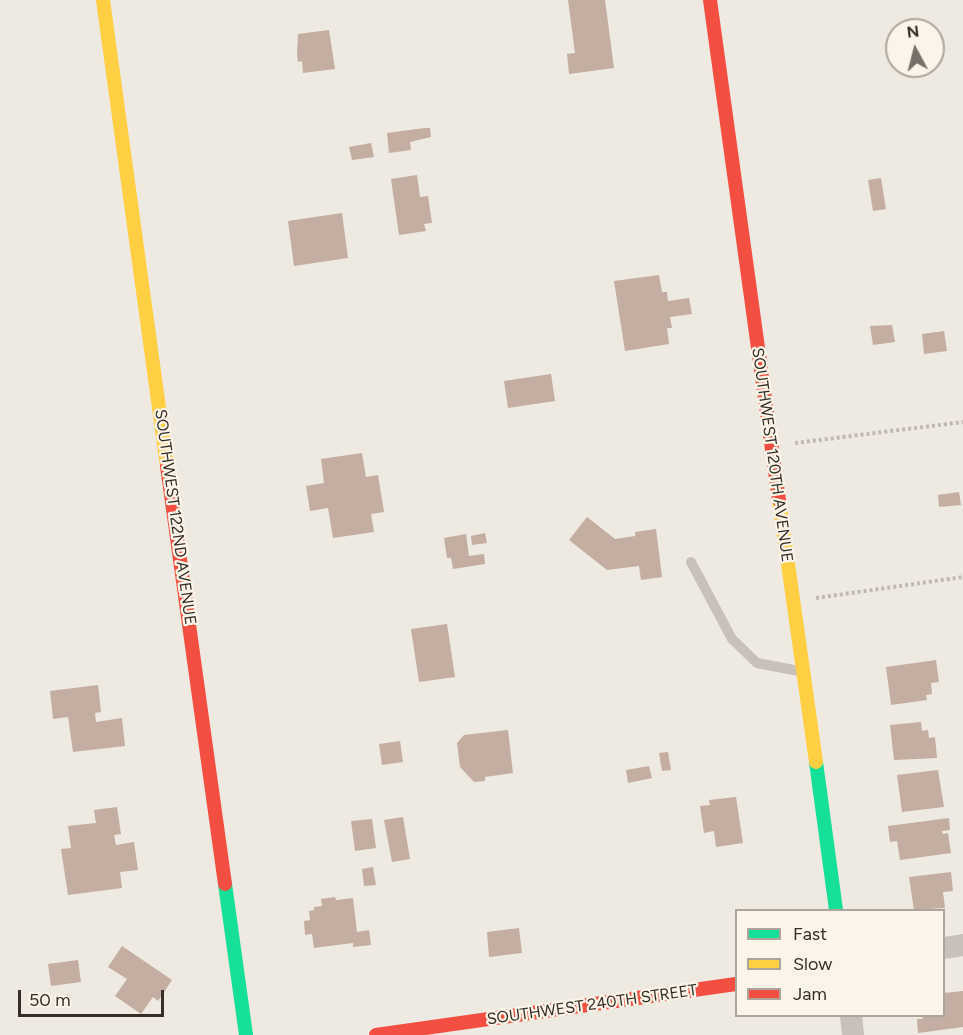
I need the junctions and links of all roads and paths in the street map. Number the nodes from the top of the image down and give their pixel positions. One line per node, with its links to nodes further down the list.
1 (103, 0): 14 (street, SOUTHWEST 122ND AVENUE)
2 (710, 0): 4 (street, SOUTHWEST 120TH AVENUE)
3 (963, 422): 4 (path)
4 (770, 446): 7 (street, SOUTHWEST 120TH AVENUE)
5 (691, 562): 8 (lane)
6 (963, 577): 7 (path)
7 (792, 602): 8 (street, SOUTHWEST 120TH AVENUE)
8 (802, 672): 9 (street, SOUTHWEST 120TH AVENUE)
9 (836, 909)
10 (963, 945): 11 (street)
11 (945, 948)
12 (735, 984): 15 (street, SOUTHWEST 240TH STREET)
13 (851, 1017): 16 (street)
14 (246, 1035)
15 (376, 1035)
16 (853, 1035)

